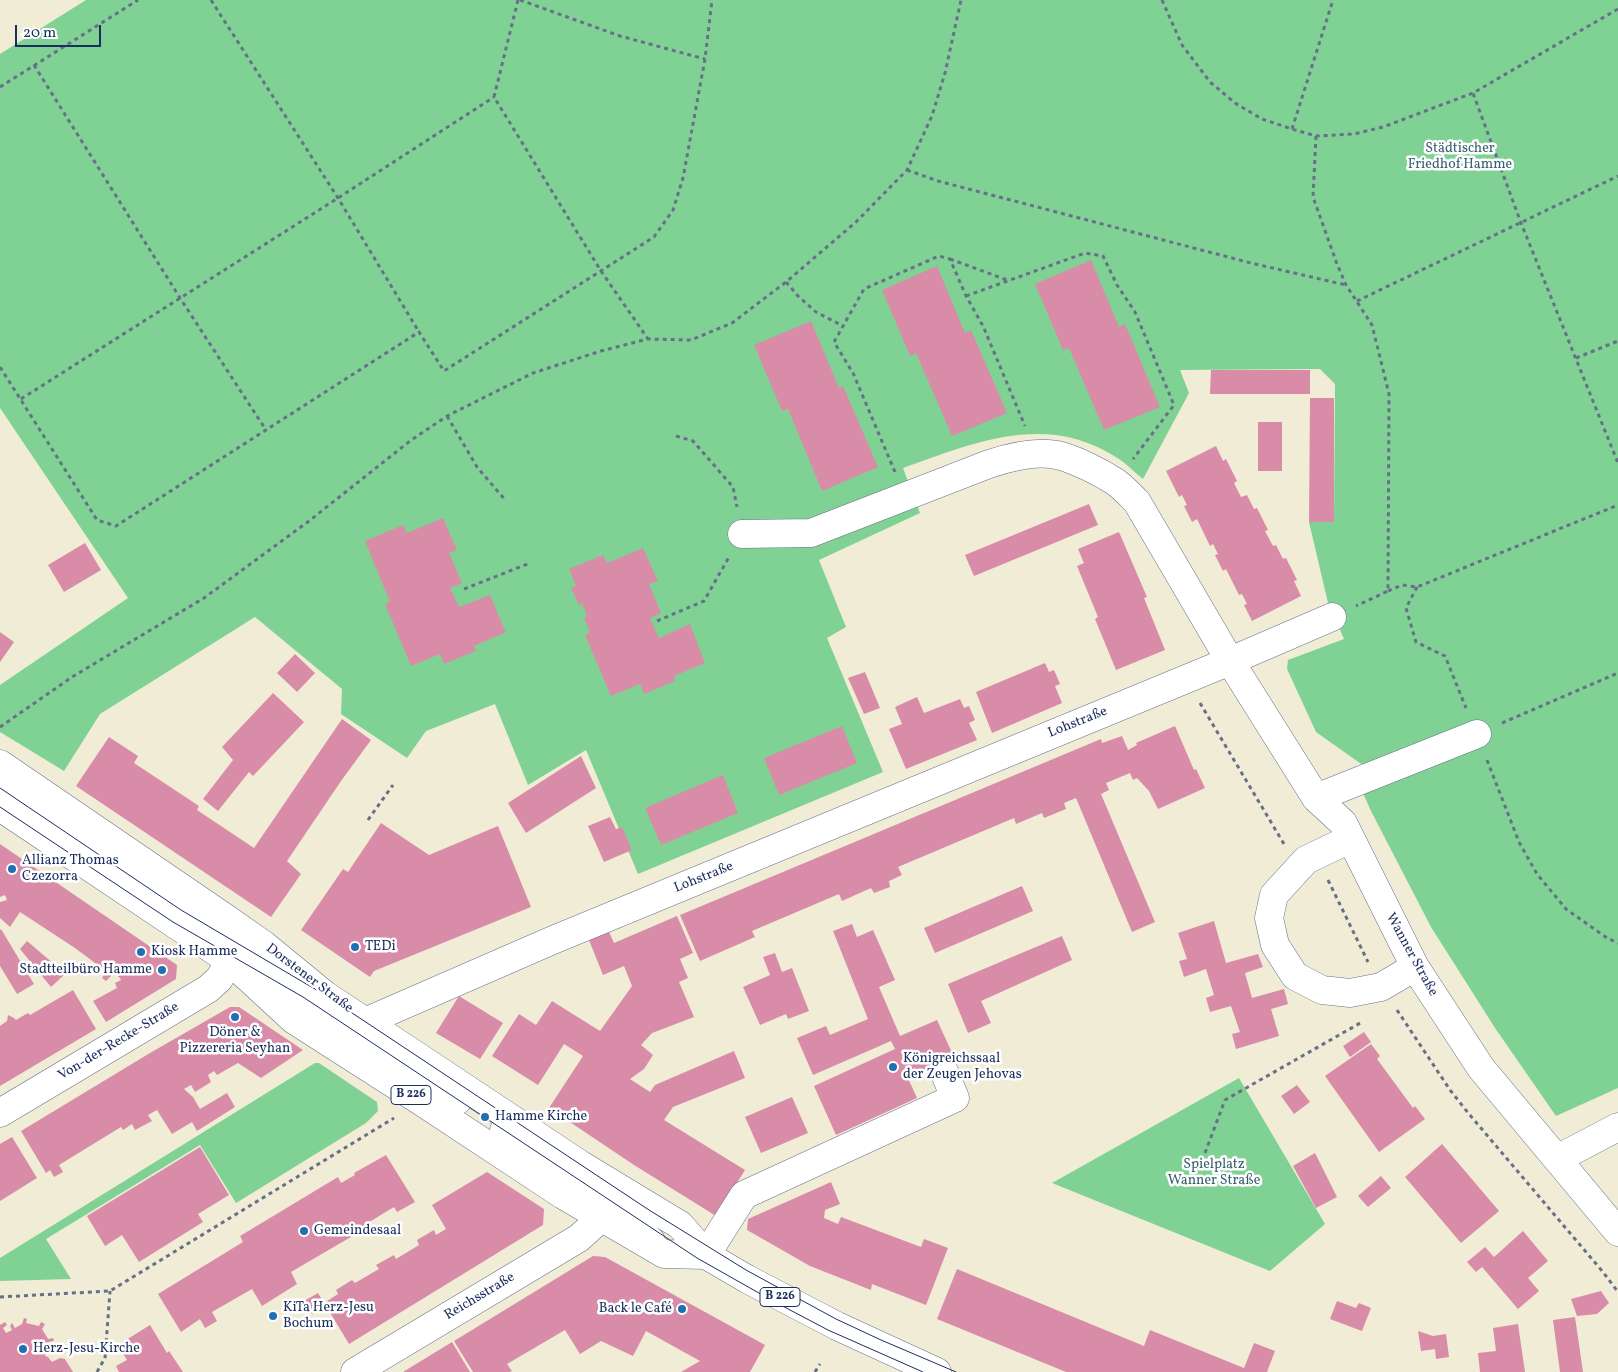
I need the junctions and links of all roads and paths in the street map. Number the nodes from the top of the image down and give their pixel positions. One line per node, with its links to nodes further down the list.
1 (138, 0): 10 (path)
2 (211, 0): 18 (path)
3 (519, 0): 9 (path); 13 (path)
4 (712, 0): 9 (path)
5 (961, 0): 16 (path)
6 (1162, 0): 14 (path)
7 (1333, 0): 14 (path)
8 (1618, 9): 12 (path)
9 (705, 58): 21 (path)
10 (34, 65): 11 (path); 26 (path)
11 (0, 87)
12 (1473, 93): 15 (path); 19 (path)
13 (494, 97): 18 (path); 21 (path)
14 (1292, 129): 15 (path)
15 (1316, 136): 24 (path)
16 (907, 170): 23 (path); 24 (path)
17 (1618, 176): 19 (path)
18 (338, 198): 26 (path); 29 (path)
19 (1521, 223): 27 (path); 32 (path)
20 (950, 259): 22 (path); 25 (path); 28 (path)
21 (601, 271): 29 (path); 30 (path)
22 (1007, 280): 25 (path); 39 (path)
23 (786, 282): 28 (path); 30 (path)
24 (1346, 285): 27 (path)
25 (966, 296): 37 (path)
26 (180, 298): 34 (path); 36 (path)
27 (1357, 301): 47 (path)
28 (843, 326): 40 (path)
29 (419, 332): 36 (path)
30 (648, 339): 35 (path)
31 (1618, 341): 32 (path)
32 (1576, 358): 38 (path)
33 (0, 367): 34 (path)
34 (21, 399): 36 (path)
35 (448, 416): 41 (path); 52 (path)
36 (266, 430)
37 (1036, 454): 39 (street); 40 (street)
38 (1618, 463)
39 (1116, 482): 49 (street)
40 (905, 496): 43 (street)
41 (506, 501)
42 (1618, 505): 45 (path)
43 (742, 534)
44 (530, 563): 46 (path)
45 (1417, 587): 47 (path); 53 (path)
46 (464, 589)
47 (1388, 591): 48 (path)
48 (1332, 617): 49 (street, Lohstraße)
49 (1230, 661): 51 (street, Lohstraße); 57 (street, Wanner Straße)
50 (1618, 673): 53 (path)
51 (1186, 679): 61 (path); 65 (street, Lohstraße)
52 (0, 727)
53 (1477, 734): 57 (street); 63 (path)
54 (0, 764): 62 (street, Dorstener Straße / B 226)
55 (393, 785): 59 (path)
56 (0, 788): 62 (street)
57 (1316, 798): 60 (street, Wanner Straße)
58 (0, 807): 62 (street, Dorstener Straße / B 226)
59 (368, 820)
60 (1350, 839): 64 (street, Wanner Straße); 64 (street)
61 (1287, 848)
62 (229, 940): 65 (street, Dorstener Straße / B 226); 68 (street, Dorstener Straße / B 226); 69 (street, Von-der-Recke-Straße); 73 (street)
63 (1618, 943)
64 (1415, 968): 72 (street, Wanner Straße)
65 (367, 1021): 73 (street, Dorstener Straße / B 226)
66 (1362, 1022): 71 (path)
67 (943, 1069): 75 (street)
68 (419, 1100): 73 (street, Dorstener Straße / B 226); 76 (path)
69 (0, 1114)
70 (1618, 1127): 72 (street)
71 (1205, 1153)
72 (1557, 1159): 74 (street, Wanner Straße)
73 (611, 1204): 75 (street, Dorstener Straße / B 226); 75 (street, Dorstener Straße / B 226); 80 (street, Reichsstraße)
74 (1618, 1232)
75 (706, 1256): 82 (street, Dorstener Straße / B 226)
76 (110, 1291): 77 (path); 79 (path)
77 (0, 1297)
78 (820, 1364): 81 (path)
79 (97, 1372)
80 (355, 1372)
81 (815, 1372)
82 (937, 1372)

